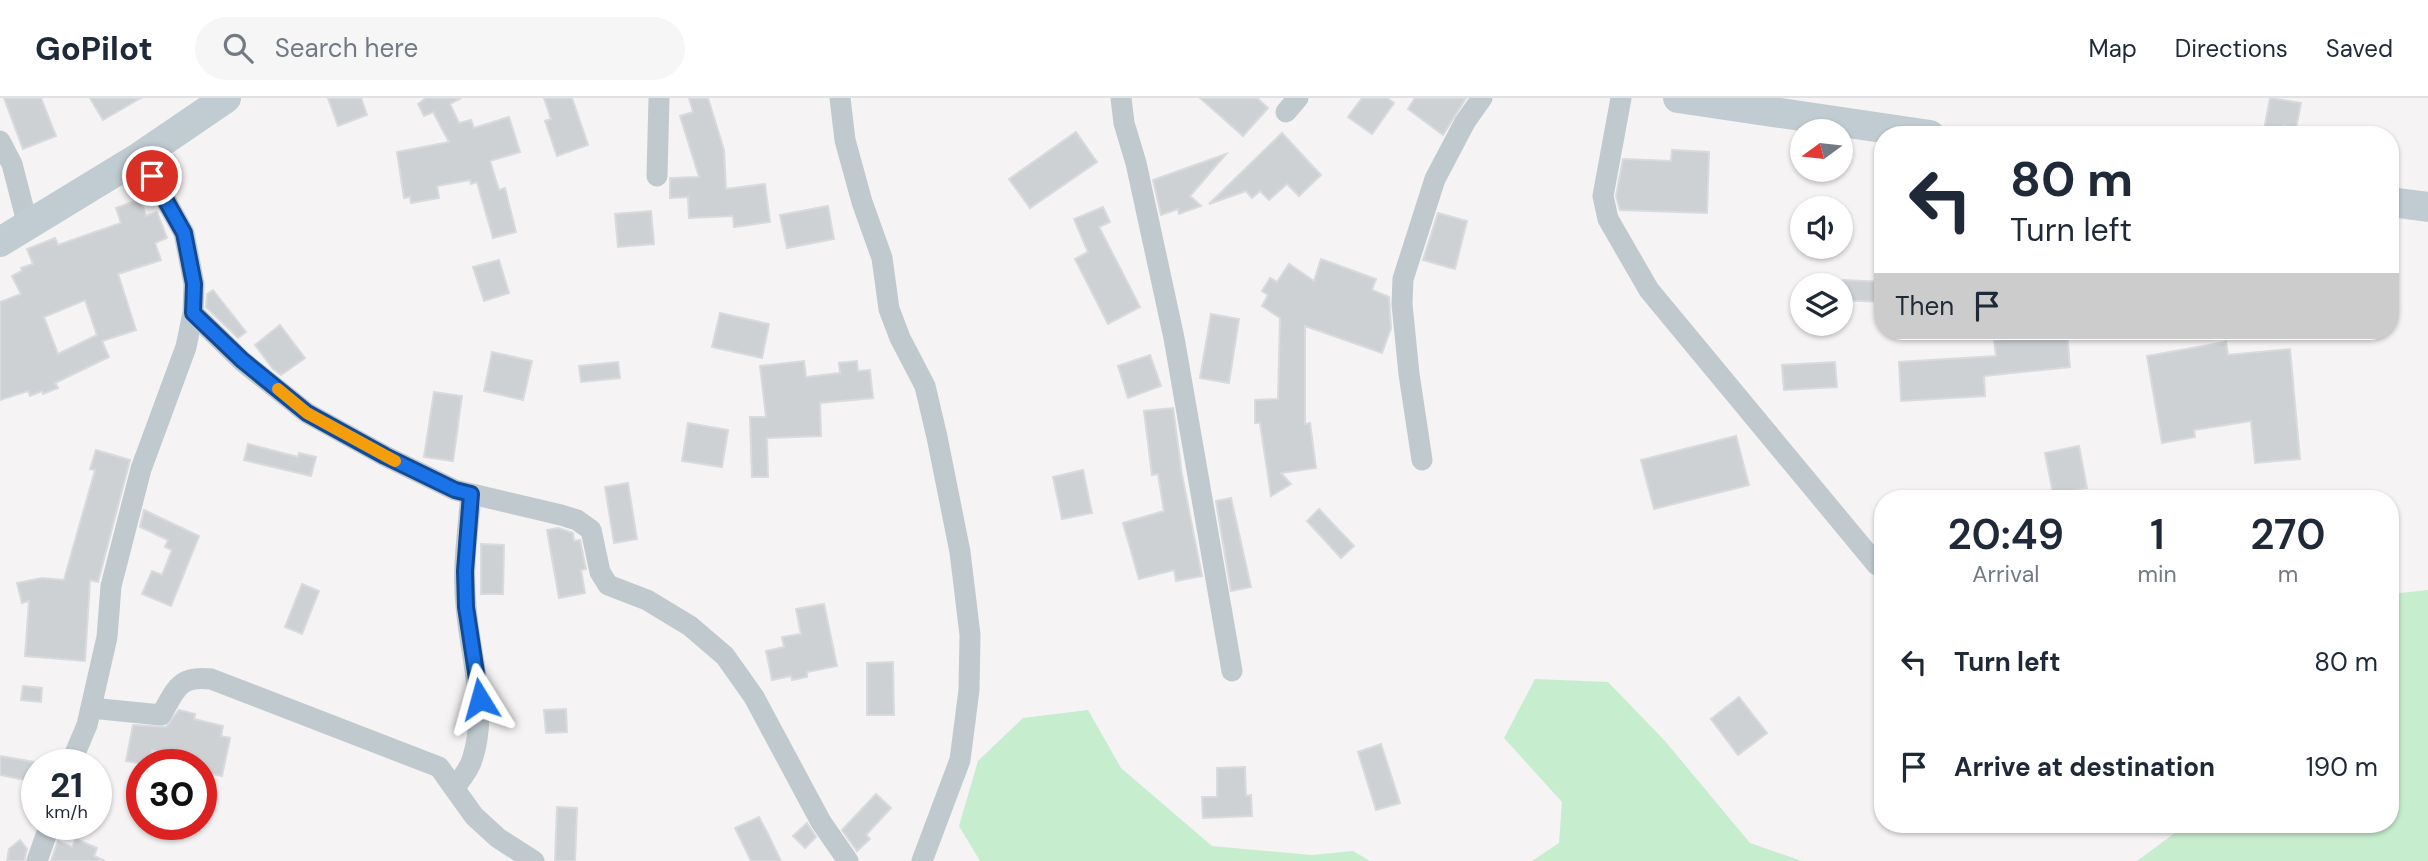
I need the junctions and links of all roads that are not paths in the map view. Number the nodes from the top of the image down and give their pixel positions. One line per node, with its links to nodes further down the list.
1 (226, 98): 10 (main road)
2 (659, 98): 11 (street)
3 (840, 98): 28 (street)
4 (1121, 98): 20 (street)
5 (1482, 98): 17 (street)
6 (1621, 98): 19 (street)
7 (1678, 98): 8 (main road)
8 (1874, 127)
9 (0, 141): 14 (street)
10 (141, 156): 14 (main road); 16 (street)
11 (657, 176)
12 (2399, 203): 13 (main road)
13 (2428, 207)
14 (28, 226): 15 (main road)
15 (0, 242)
16 (193, 313): 18 (street); 21 (street)
17 (1422, 460)
18 (471, 494): 23 (street); 27 (street)
19 (1874, 561)
20 (1232, 671)
21 (91, 708): 22 (street); 23 (street)
22 (76, 749)
23 (455, 787): 26 (street)
24 (44, 840): 25 (street)
25 (37, 861)
26 (534, 861)
27 (848, 861)
28 (922, 861)

